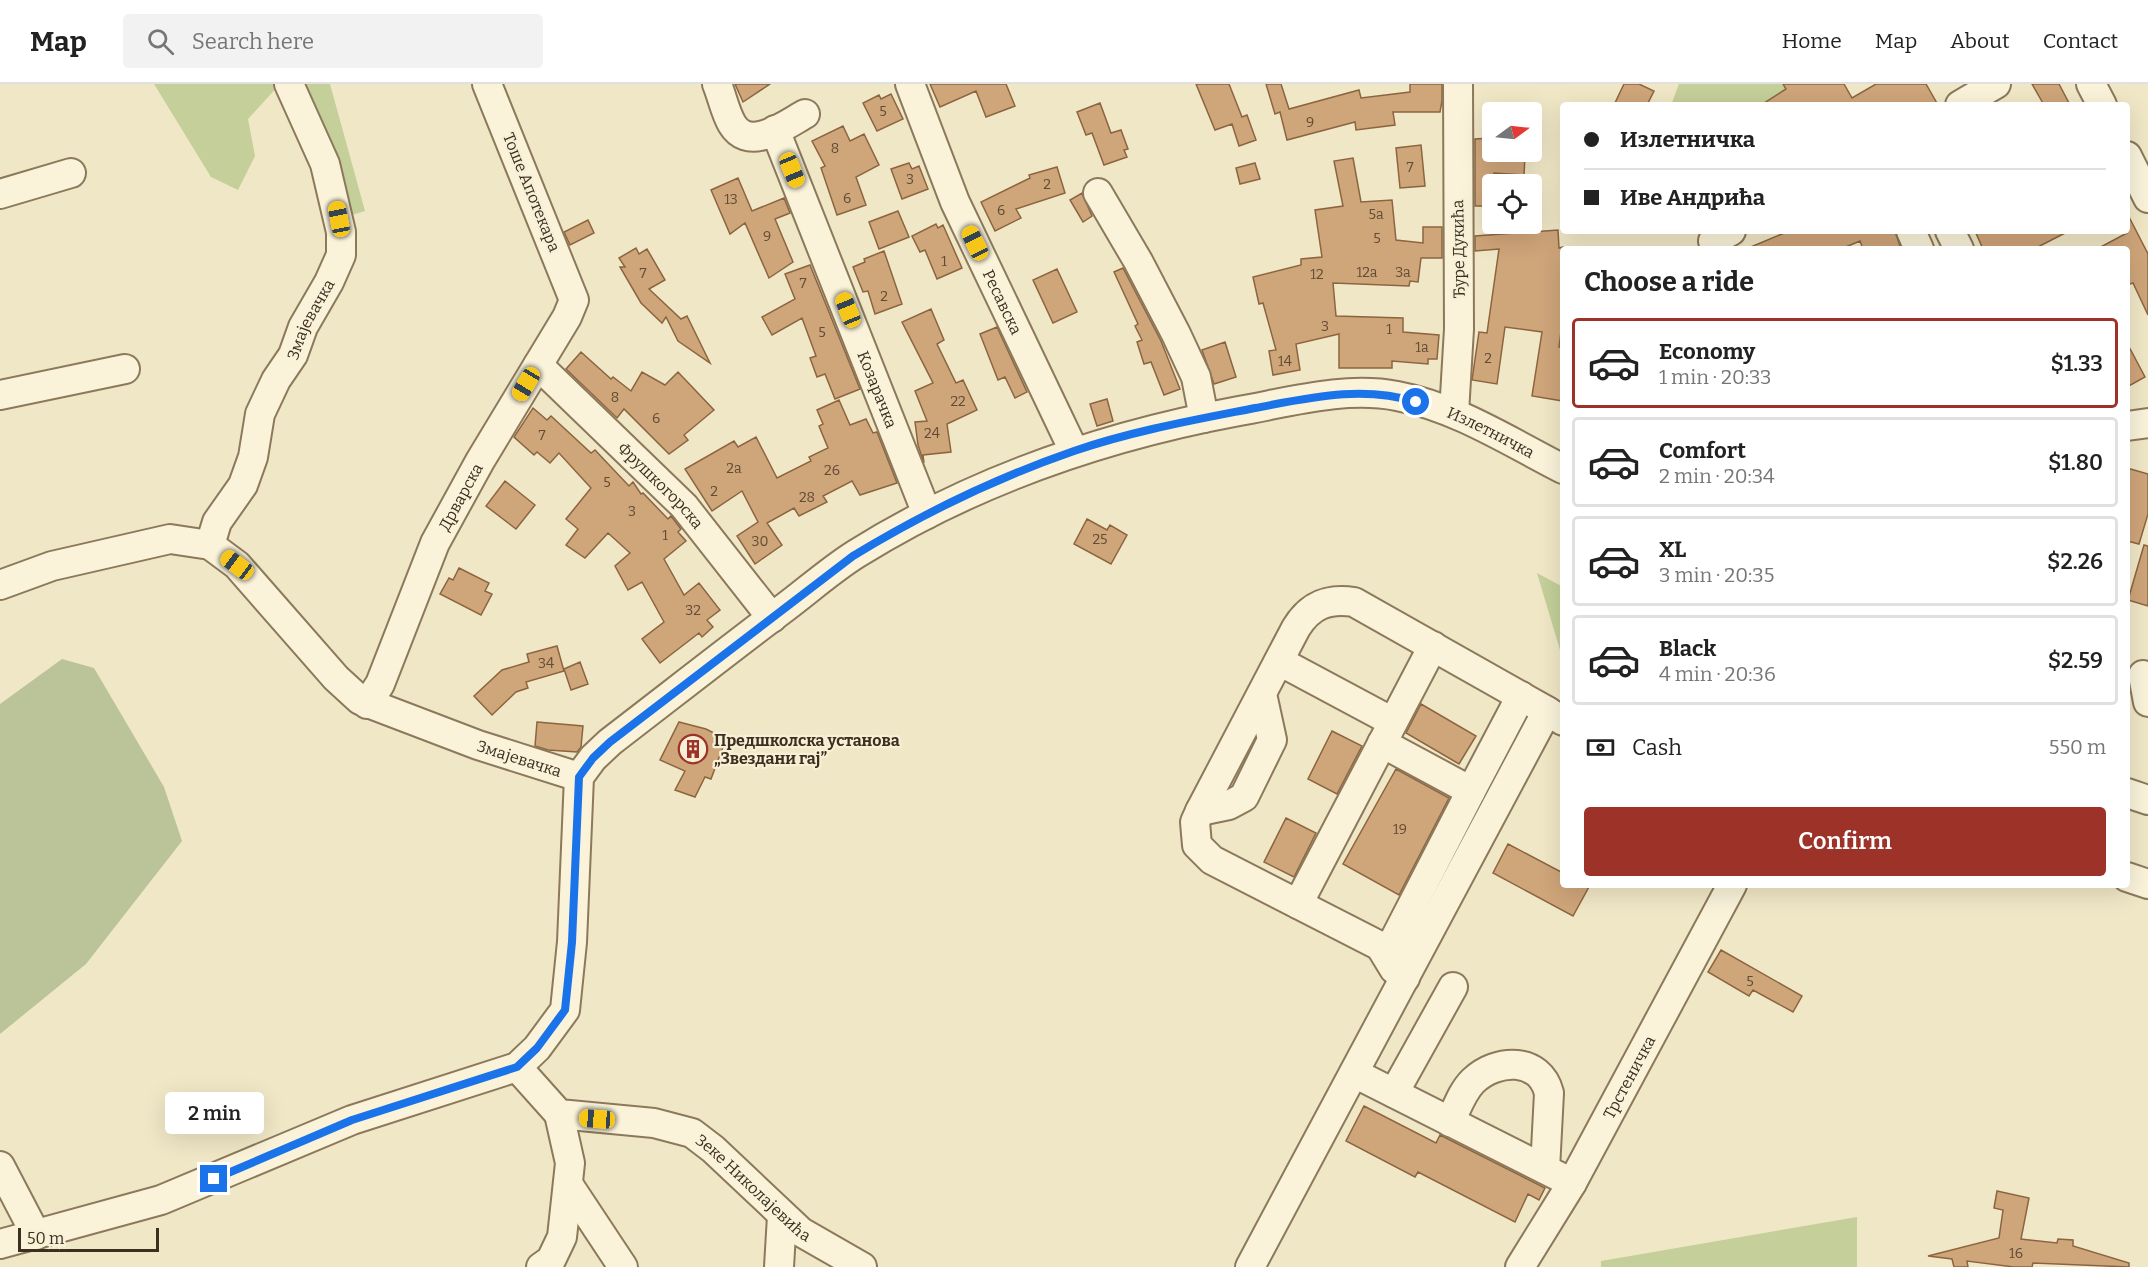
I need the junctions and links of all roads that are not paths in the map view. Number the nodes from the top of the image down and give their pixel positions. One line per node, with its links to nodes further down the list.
1 (289, 84): 28 (street, Змајевачка)
2 (487, 84): 17 (street, Тоше Апотекара)
3 (717, 84): 11 (street)
4 (910, 84): 25 (street, Ресавска)
5 (1458, 84): 21 (street, Ђуре Дукића)
6 (1996, 84): 8 (street)
7 (2091, 84): 9 (street)
8 (1965, 102)
9 (2100, 102)
10 (805, 114): 11 (street)
11 (775, 130): 27 (street, Козарачка)
12 (2130, 162): 16 (street)
13 (71, 173): 15 (street)
14 (1098, 193): 22 (street)
15 (0, 194)
16 (2148, 198)
17 (574, 300): 18 (street, Дрварска)
18 (538, 365): 30 (street, Фрушкогорска); 34 (street, Дрварска)
19 (125, 369): 20 (street)
20 (0, 395)
21 (1454, 413): 22 (street, Излетничка); 26 (street, Излетничка)
22 (1204, 418): 25 (street, Излетничка)
23 (2148, 423): 24 (street)
24 (2130, 426)
25 (1074, 451): 27 (street, Излетничка)
26 (1560, 467)
27 (927, 514): 30 (street, Излетничка)
28 (210, 545): 29 (street, Змајевачка); 34 (street, Змајевачка)
29 (0, 585)
30 (772, 618): 37 (street, Излетничка)
31 (1433, 646): 32 (street); 33 (street); 36 (street)
32 (1279, 661): 36 (street); 44 (street)
33 (1521, 696): 35 (street); 38 (street)
34 (367, 704): 37 (street, Змајевачка)
35 (1555, 716): 46 (street)
36 (1388, 733): 38 (street); 44 (street)
37 (579, 777): 48 (street)
38 (1471, 791): 45 (street)
39 (2130, 794): 40 (street)
40 (2148, 800)
41 (2130, 878): 42 (street)
42 (2148, 884)
43 (1730, 888): 55 (street, Трстеничка)
44 (1298, 904): 45 (street)
45 (1387, 954): 46 (street)
46 (1405, 978): 49 (street)
47 (1453, 987): 50 (street)
48 (517, 1067): 51 (street); 58 (street)
49 (1354, 1073): 50 (street); 64 (street)
50 (1394, 1093): 52 (street)
51 (559, 1114): 56 (street); 57 (street, Зеке Николајевића)
52 (1450, 1122): 54 (street); 54 (street)
53 (0, 1166): 58 (street)
54 (1545, 1169): 55 (street)
55 (1572, 1183): 65 (street, Трстеничка)
56 (568, 1184): 60 (street); 61 (street)
57 (782, 1216): 62 (street); 63 (street, Зеке Николајевића)
58 (36, 1235): 59 (street)
59 (0, 1244)
60 (541, 1267)
61 (623, 1267)
62 (779, 1267)
63 (862, 1267)
64 (1250, 1267)
65 (1520, 1267)

